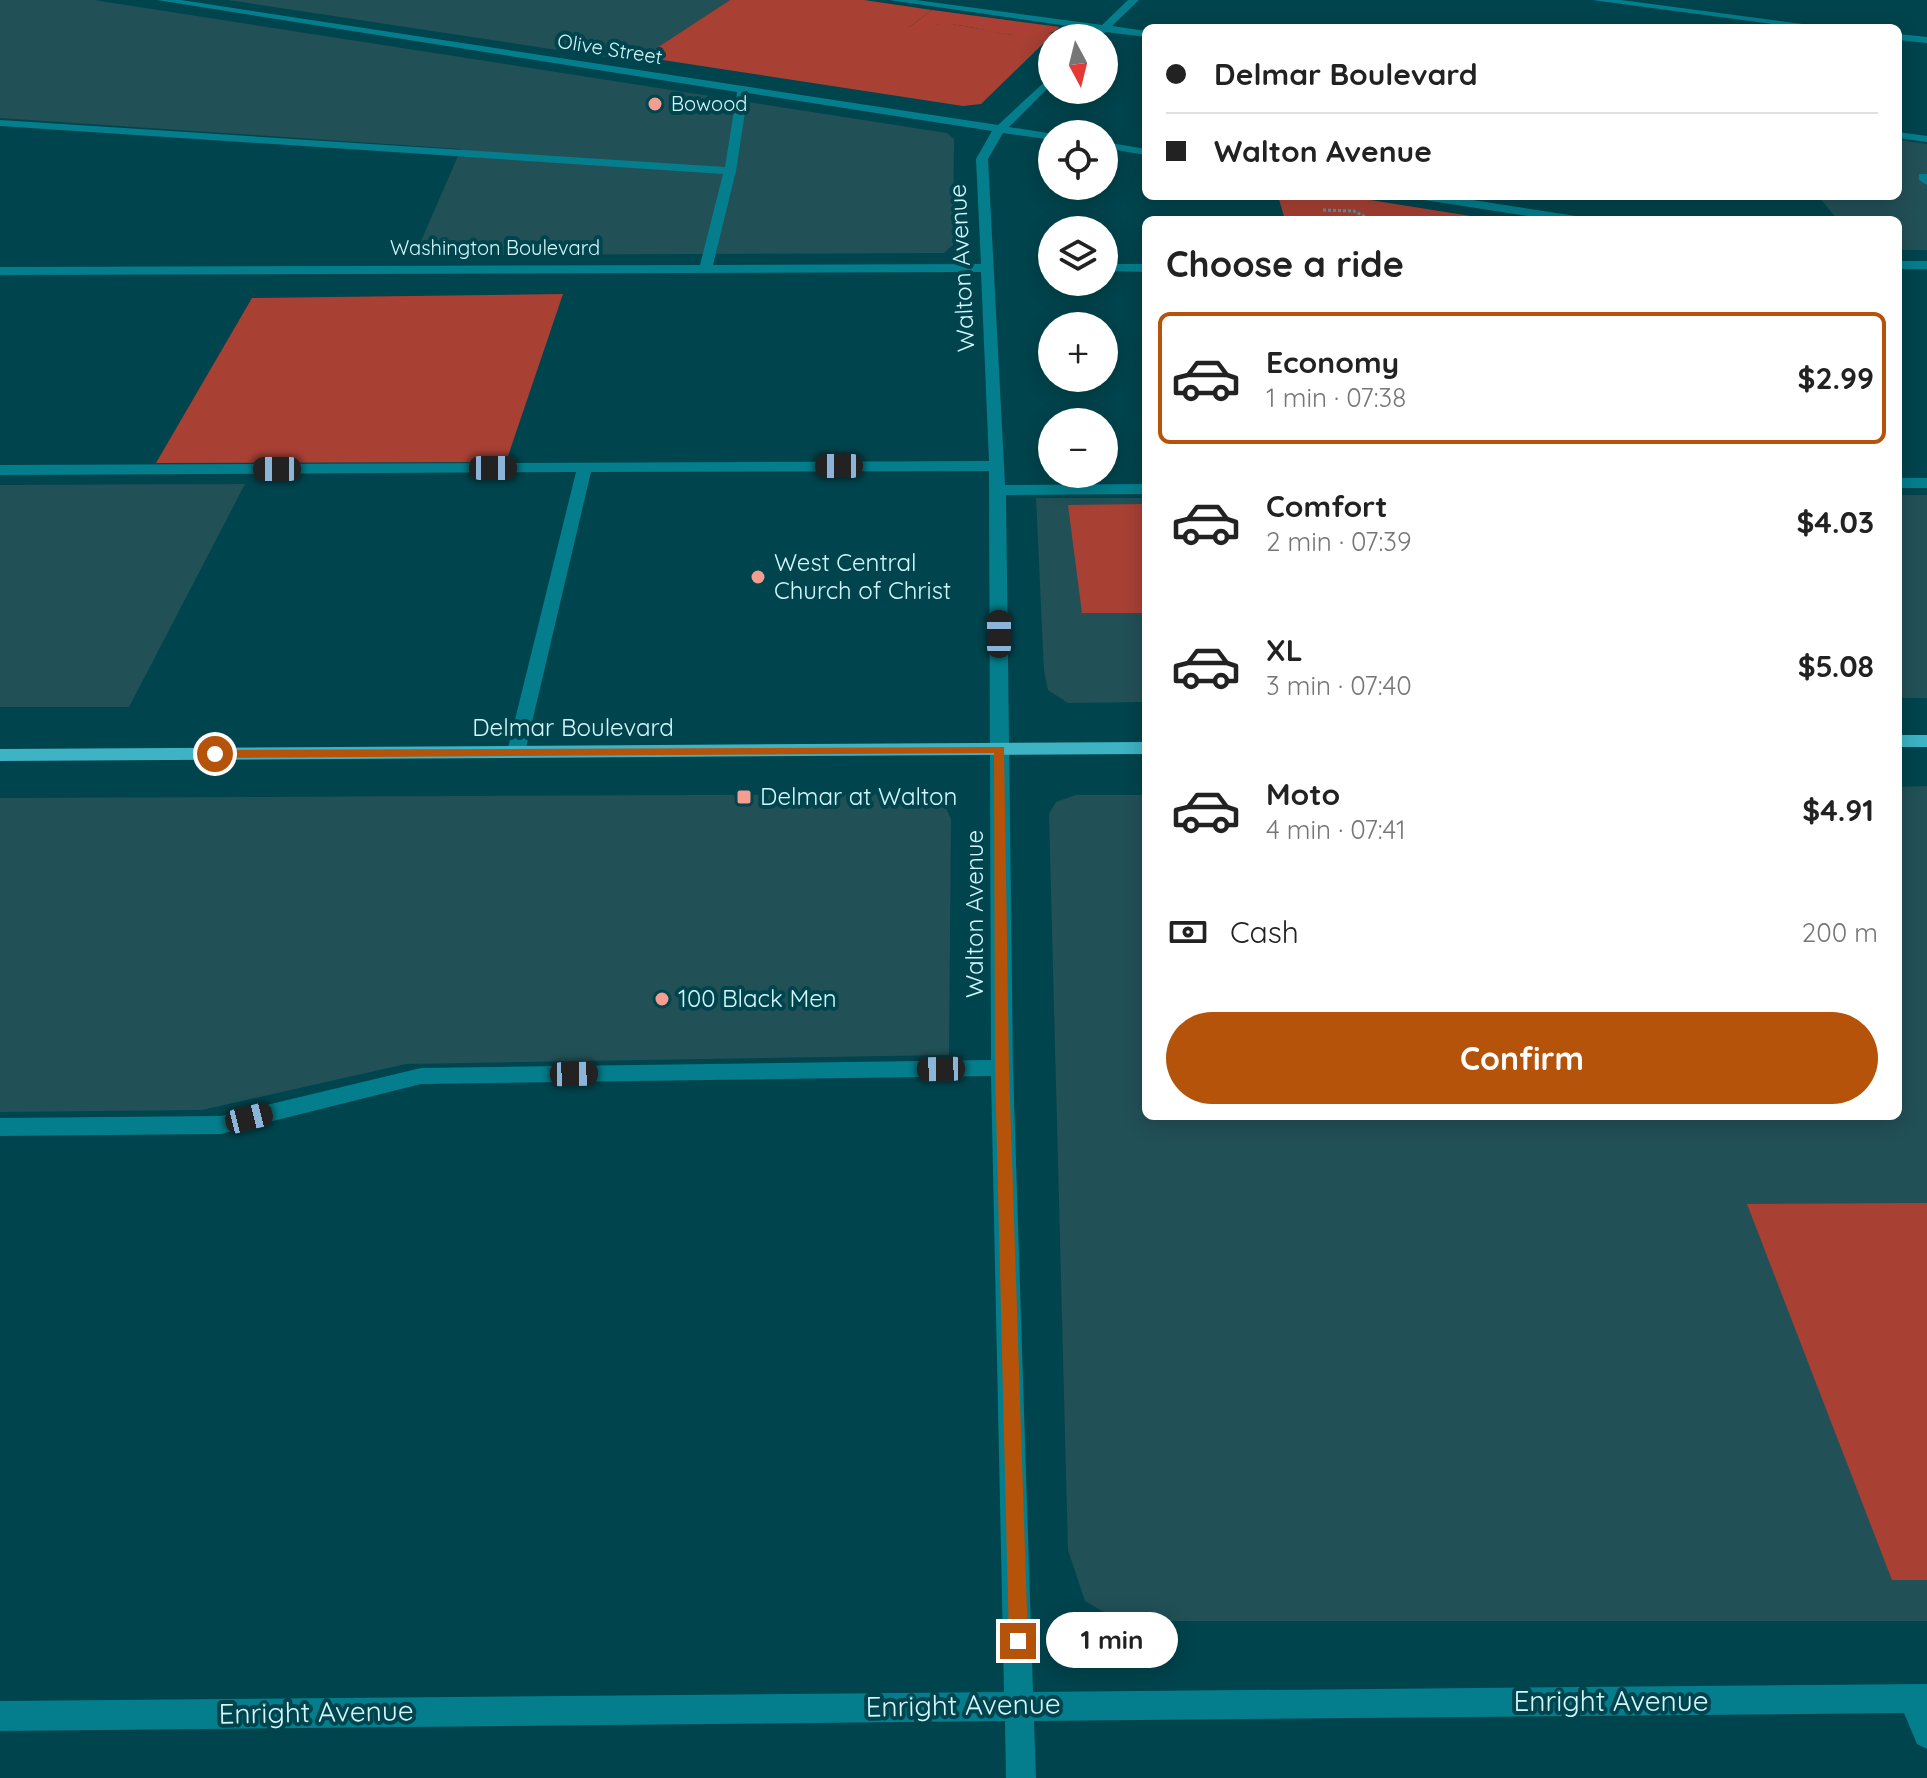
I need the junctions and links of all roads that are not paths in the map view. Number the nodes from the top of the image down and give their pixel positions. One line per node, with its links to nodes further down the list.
1 (162, 0): 12 (street, Olive Street)
2 (894, 0): 5 (street)
3 (1134, 0): 6 (street)
4 (1597, 0): 7 (street)
5 (1044, 24)
6 (1109, 24)
7 (1794, 24)
8 (1118, 33): 9 (street)
9 (1142, 34)
10 (1902, 37): 11 (street)
11 (1927, 40)
12 (743, 89): 15 (street, Olive Street); 21 (street)
13 (1038, 92): 15 (street, Walton Avenue)
14 (0, 123): 21 (street)
15 (1000, 129): 16 (street, Olive Street); 27 (street, Walton Avenue)
16 (1038, 135)
17 (1902, 136): 18 (street)
18 (1927, 139)
19 (1118, 147): 20 (street)
20 (1142, 151)
21 (730, 171): 26 (street)
22 (1449, 200): 23 (street)
23 (1551, 216)
24 (1902, 265): 25 (street)
25 (1927, 265)
26 (706, 267): 27 (street, Washington Boulevard); 30 (street, Washington Boulevard)
27 (989, 268): 31 (street, Walton Avenue)
28 (1118, 268): 29 (street)
29 (1142, 268)
30 (0, 271)
31 (997, 466): 32 (street); 37 (street, Walton Avenue)
32 (585, 467): 33 (street); 42 (street)
33 (0, 470)
34 (1902, 483): 35 (street)
35 (1927, 483)
36 (1142, 489): 37 (street)
37 (998, 490): 41 (street, Walton Avenue)
38 (1902, 741): 39 (main road)
39 (1927, 741)
40 (1142, 748): 41 (main road, Delmar Boulevard)
41 (1000, 749): 42 (main road, Delmar Boulevard); 44 (street, Walton Avenue)
42 (516, 752): 43 (main road, Delmar Boulevard)
43 (0, 755)
44 (1002, 1068): 45 (street); 47 (street, Walton Avenue)
45 (0, 1127)
46 (1921, 1698): 47 (street, Enright Avenue); 49 (street)
47 (1020, 1704): 48 (street, Enright Avenue); 50 (street, Walton Avenue)
48 (0, 1716)
49 (1927, 1734)
50 (1021, 1778)

